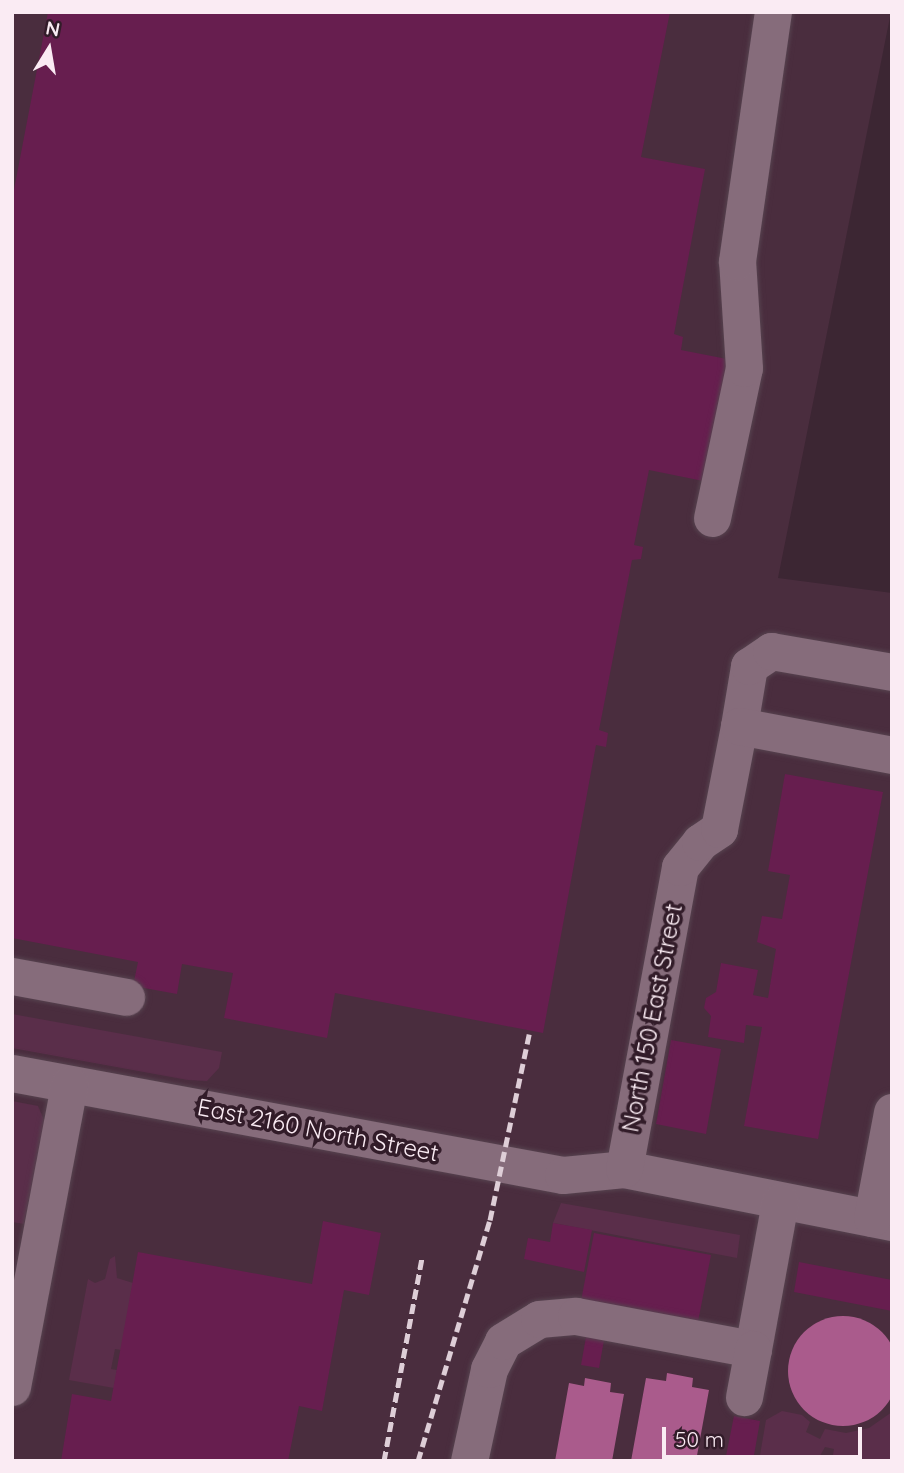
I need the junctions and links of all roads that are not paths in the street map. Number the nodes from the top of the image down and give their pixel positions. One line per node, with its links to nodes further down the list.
1 (774, 12): 2 (street)
2 (712, 518)
3 (892, 672): 4 (street)
4 (738, 726): 5 (street); 11 (street, North 150 East Street)
5 (892, 755)
6 (12, 976): 7 (street)
7 (126, 997)
8 (12, 1073): 9 (street, East 2160 North Street)
9 (69, 1084): 11 (street, East 2160 North Street); 15 (street)
10 (892, 1112): 13 (street)
11 (624, 1169): 12 (street, East 2160 North Street)
12 (780, 1202): 13 (street, East 2160 North Street); 14 (street)
13 (882, 1220)
14 (752, 1349): 16 (street); 17 (street)
15 (12, 1387)
16 (744, 1397)
17 (469, 1461)

